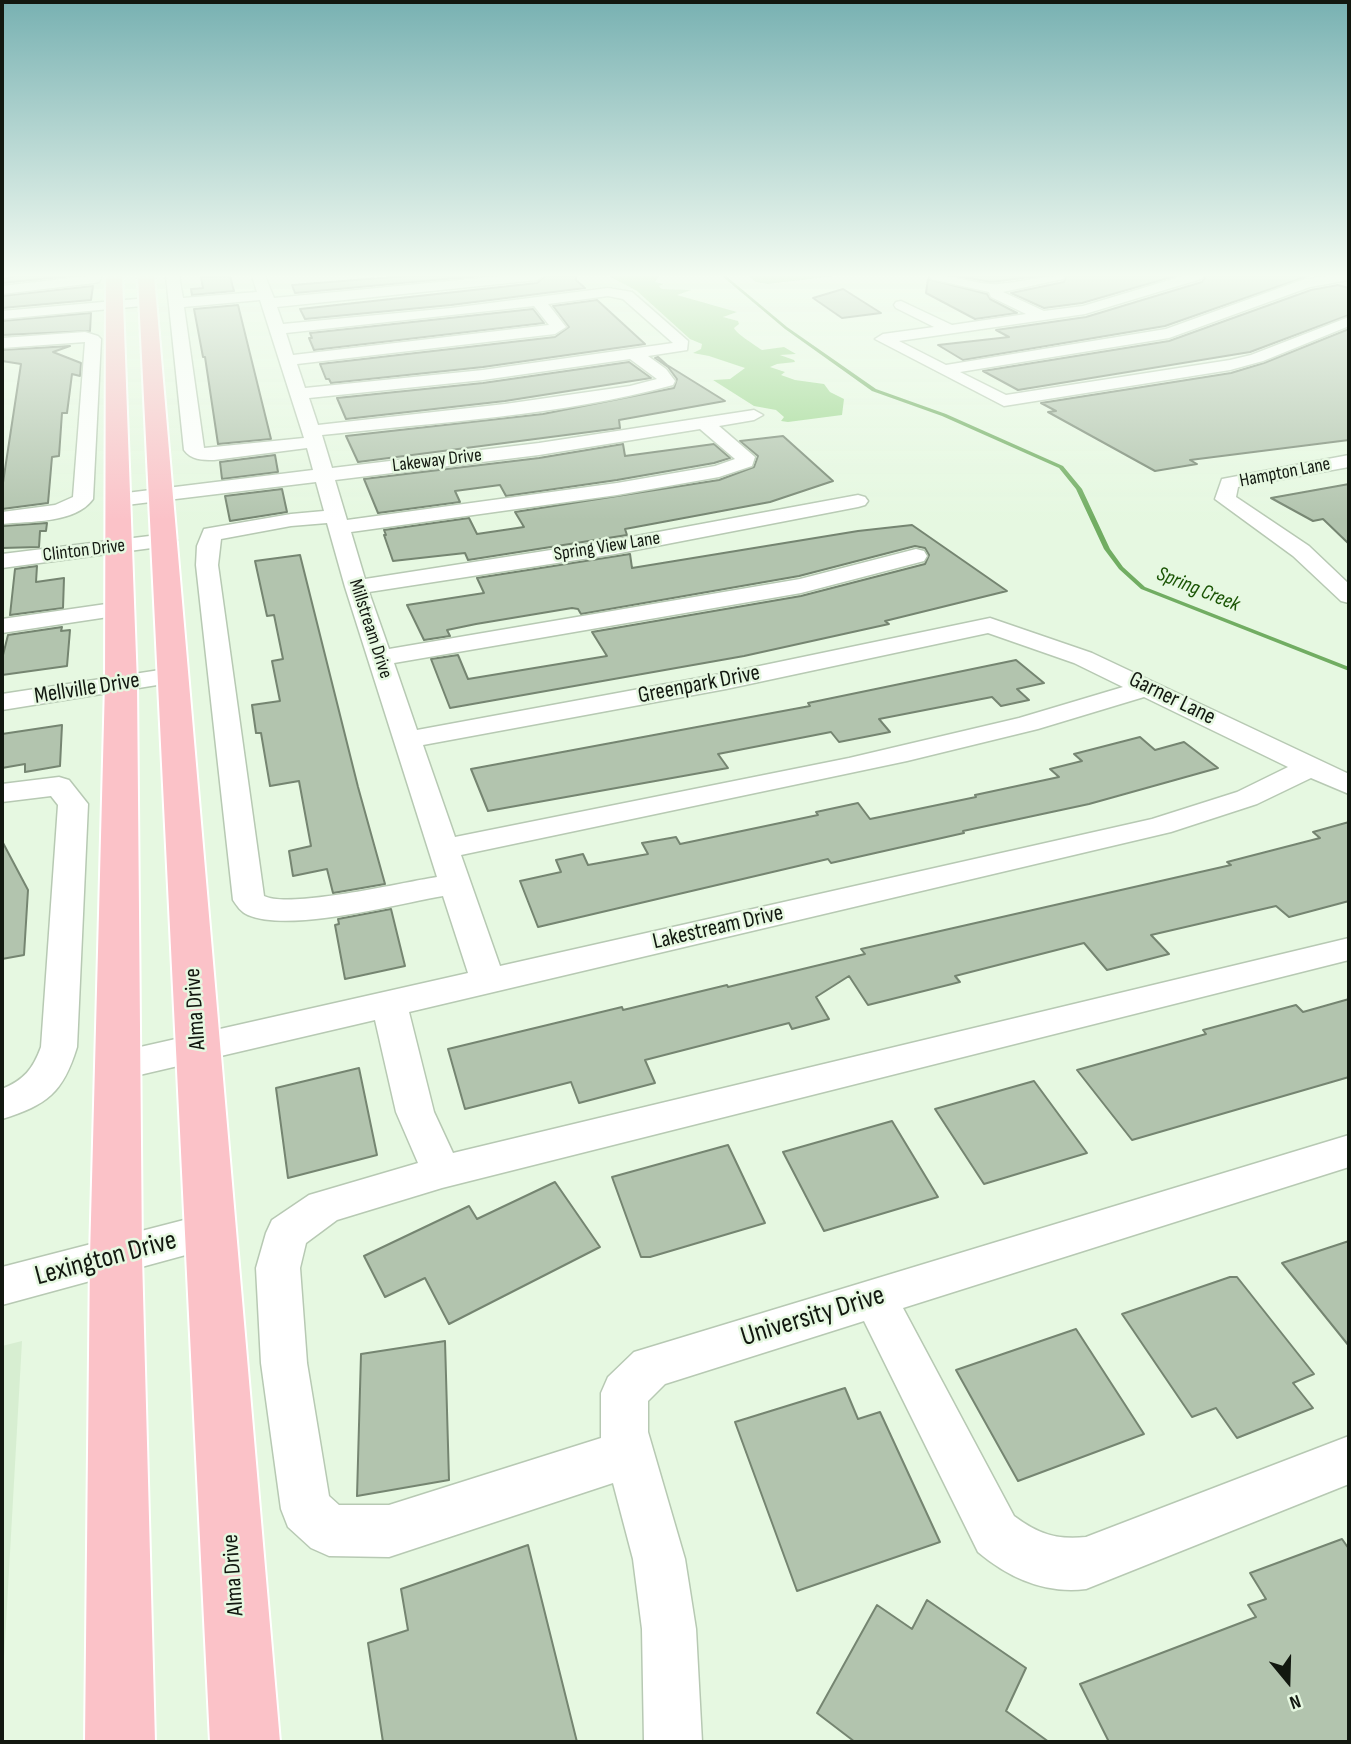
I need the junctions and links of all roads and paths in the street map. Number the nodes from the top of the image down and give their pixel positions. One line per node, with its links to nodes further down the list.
1 (92, 357): 22 (street)
2 (115, 357): 20 (main road)
3 (159, 357): 19 (main road, Alma Drive)
4 (172, 357): 16 (street)
5 (311, 357): 11 (street)
6 (609, 357): 13 (street)
7 (638, 357): 16 (street)
8 (919, 357): 12 (street)
9 (1021, 357): 12 (street)
10 (1259, 357): 12 (street)
11 (288, 360): 13 (street, Millstream Drive)
12 (944, 370)
13 (300, 394): 16 (street, Millstream Drive)
14 (754, 415): 15 (street, Lakeway Drive)
15 (704, 424): 18 (street, Lakeway Drive); 23 (street)
16 (313, 437): 18 (street, Millstream Drive)
17 (1349, 461): 29 (street, Hampton Lane)
18 (325, 475): 19 (street, Lakeway Drive); 23 (street, Millstream Drive)
19 (163, 495): 20 (street, Lakeway Drive); 24 (main road, Alma Drive)
20 (118, 500): 25 (main road)
21 (858, 501): 28 (street, Spring View Lane)
22 (2, 518)
23 (338, 521): 28 (street, Millstream Drive); 43 (street)
24 (166, 540): 25 (street, Clinton Drive); 34 (main road, Alma Drive)
25 (120, 546): 27 (street, Clinton Drive); 30 (main road)
26 (916, 556): 33 (street)
27 (2, 561)
28 (356, 587): 33 (street, Millstream Drive)
29 (1349, 596)
30 (120, 609): 32 (street); 35 (main road)
31 (990, 625): 36 (street, Garner Lane); 38 (street, Greenpark Drive)
32 (2, 626)
33 (380, 658): 38 (street, Millstream Drive)
34 (173, 676): 35 (street, Mellville Drive); 47 (main road, Alma Drive)
35 (121, 684): 37 (street, Mellville Drive); 48 (main road)
36 (1148, 687): 39 (street, Garner Lane); 42 (street)
37 (2, 702)
38 (407, 740): 42 (street, Millstream Drive)
39 (1310, 767): 40 (street, Garner Lane); 45 (street, Lakestream Drive)
40 (1349, 785)
41 (2, 793): 49 (street)
42 (443, 849): 43 (street, Millstream Drive)
43 (455, 884): 45 (street, Millstream Drive)
44 (1349, 949): 51 (street)
45 (488, 982): 46 (street, Lakestream Drive)
46 (389, 1004): 47 (street, Lakestream Drive); 51 (street)
47 (199, 1048): 48 (street, Lakestream Drive); 52 (main road, Alma Drive)
48 (118, 1066): 53 (main road)
49 (2, 1104)
50 (1349, 1151): 55 (street, University Drive)
51 (442, 1172): 56 (street)
52 (211, 1231): 53 (street, Lexington Drive); 59 (main road, Alma Drive)
53 (116, 1257): 54 (street, Lexington Drive); 58 (main road)
54 (2, 1286)
55 (875, 1298): 56 (street, University Drive); 57 (street)
56 (631, 1454): 60 (street, University Drive)
57 (1349, 1460)
58 (120, 1742)
59 (245, 1742)
60 (673, 1742)

